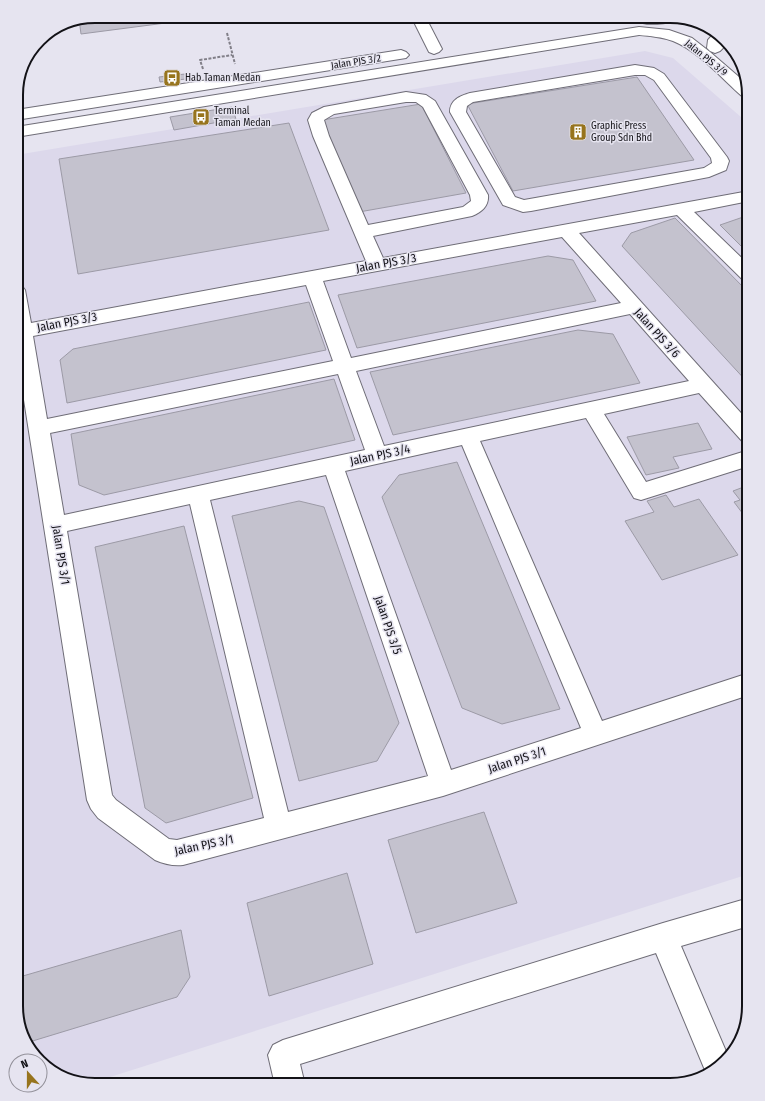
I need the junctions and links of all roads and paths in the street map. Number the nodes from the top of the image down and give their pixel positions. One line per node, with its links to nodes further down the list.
1 (421, 23): 7 (street)
2 (662, 23): 4 (street)
3 (227, 34): 8 (path)
4 (687, 36): 5 (street, Jalan PJS 3/9); 10 (street, Jalan PJS 3/9); 12 (street, Jalan PJS 3/2)
5 (717, 42): 9 (street, Jalan PJS 3/9)
6 (449, 47): 7 (street, Jalan PJS 3/2)
7 (434, 49): 11 (street, Jalan PJS 3/2)
8 (232, 55)
9 (731, 58)
10 (741, 87)
11 (23, 114)
12 (23, 131)
13 (596, 193): 13 (street); 16 (street)
14 (742, 197): 15 (street, Jalan PJS 3/3)
15 (680, 208): 16 (street, Jalan PJS 3/3); 20 (street)
16 (613, 221): 17 (street, Jalan PJS 3/3)
17 (566, 230): 19 (street, Jalan PJS 3/3); 22 (street, Jalan PJS 3/6)
18 (363, 232): 18 (street); 19 (street)
19 (377, 265): 21 (street, Jalan PJS 3/3)
20 (742, 269)
21 (312, 277): 23 (street, Jalan PJS 3/3); 24 (street)
22 (635, 307): 24 (street); 25 (street, Jalan PJS 3/6)
23 (23, 331): 28 (street, Jalan PJS 3/1)
24 (344, 366): 28 (street); 30 (street)
25 (704, 385): 26 (street, Jalan PJS 3/4); 27 (street, Jalan PJS 3/6)
26 (591, 409): 29 (street, Jalan PJS 3/4); 31 (street)
27 (741, 413)
28 (39, 428): 34 (street, Jalan PJS 3/1)
29 (468, 436): 30 (street, Jalan PJS 3/4); 36 (street)
30 (377, 456): 32 (street, Jalan PJS 3/4)
31 (742, 460)
32 (333, 465): 33 (street, Jalan PJS 3/4); 37 (street, Jalan PJS 3/5)
33 (198, 494): 34 (street, Jalan PJS 3/4); 38 (street)
34 (56, 525): 38 (street, Jalan PJS 3/1)
35 (742, 686): 36 (street, Jalan PJS 3/1)
36 (596, 734): 37 (street, Jalan PJS 3/1)
37 (443, 784): 38 (street, Jalan PJS 3/1)
38 (279, 827)
39 (742, 914): 40 (street)
40 (663, 937): 41 (street); 42 (street)
41 (716, 1061)
42 (289, 1078)

